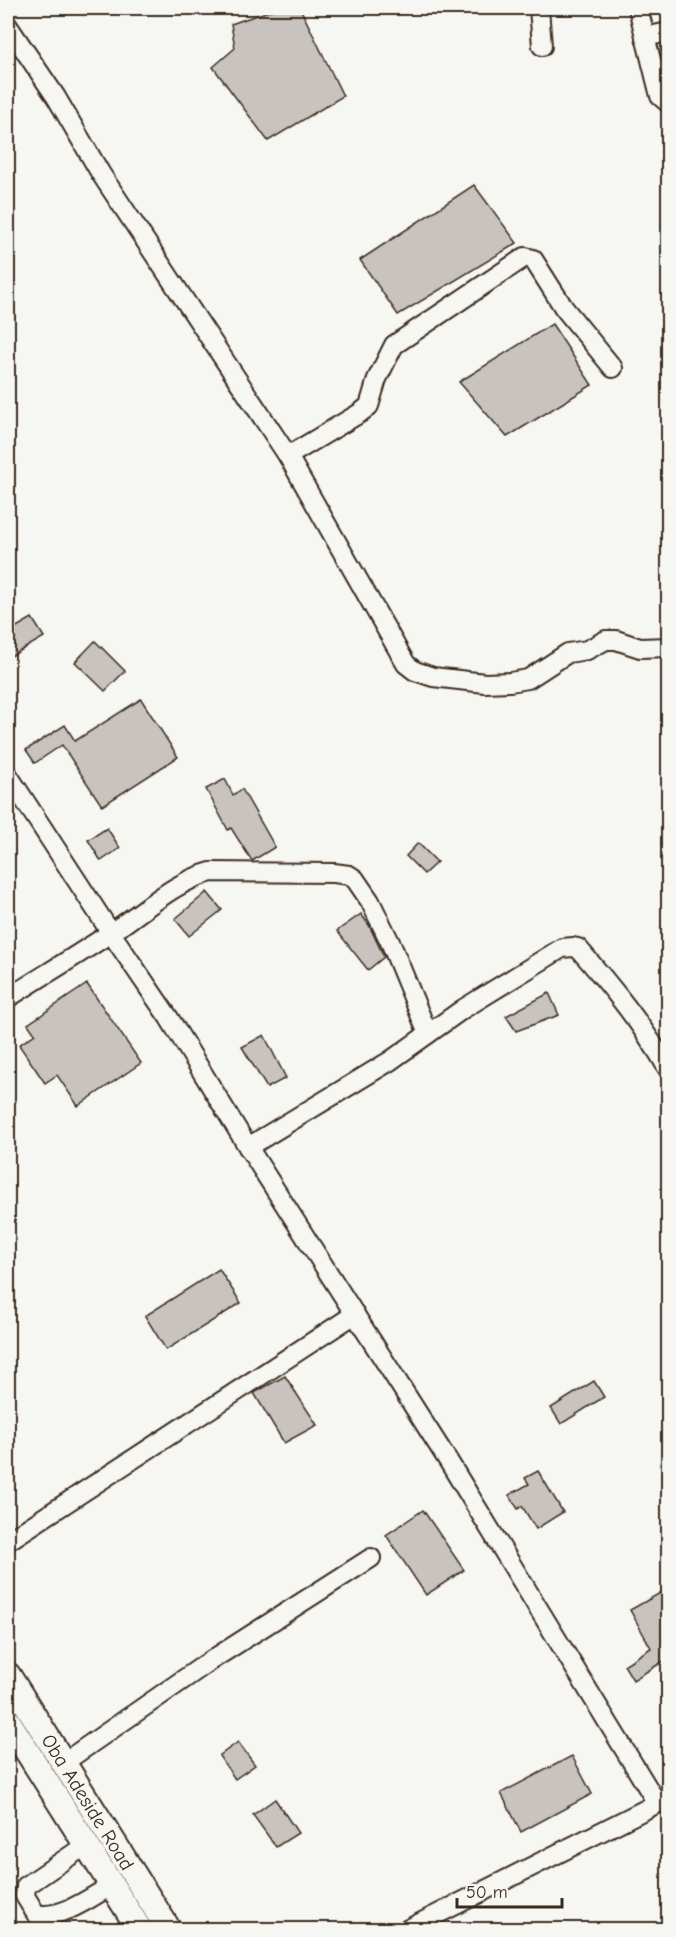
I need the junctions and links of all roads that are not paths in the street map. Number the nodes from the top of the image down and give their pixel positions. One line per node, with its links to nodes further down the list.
1 (538, 8): 6 (street)
2 (638, 8): 5 (street)
3 (8, 26): 9 (street)
4 (669, 32): 5 (street)
5 (645, 37): 7 (street)
6 (542, 46)
7 (669, 103)
8 (613, 368): 9 (street)
9 (288, 456): 10 (street)
10 (669, 647)
11 (8, 775): 12 (street)
12 (111, 933): 13 (street); 14 (street); 16 (street)
13 (8, 998)
14 (428, 1034): 15 (street); 16 (street)
15 (669, 1069)
16 (248, 1147): 17 (street)
17 (355, 1314): 18 (street); 23 (street)
18 (8, 1541)
19 (371, 1558): 22 (street)
20 (8, 1675): 22 (main road, Oba Adeside Road)
21 (8, 1721): 24 (main road)
22 (63, 1763): 27 (main road, Oba Adeside Road)
23 (663, 1801): 28 (street)
24 (86, 1845): 25 (main road); 25 (street)
25 (112, 1885): 26 (main road)
26 (140, 1929)
27 (169, 1929)
28 (406, 1929)

